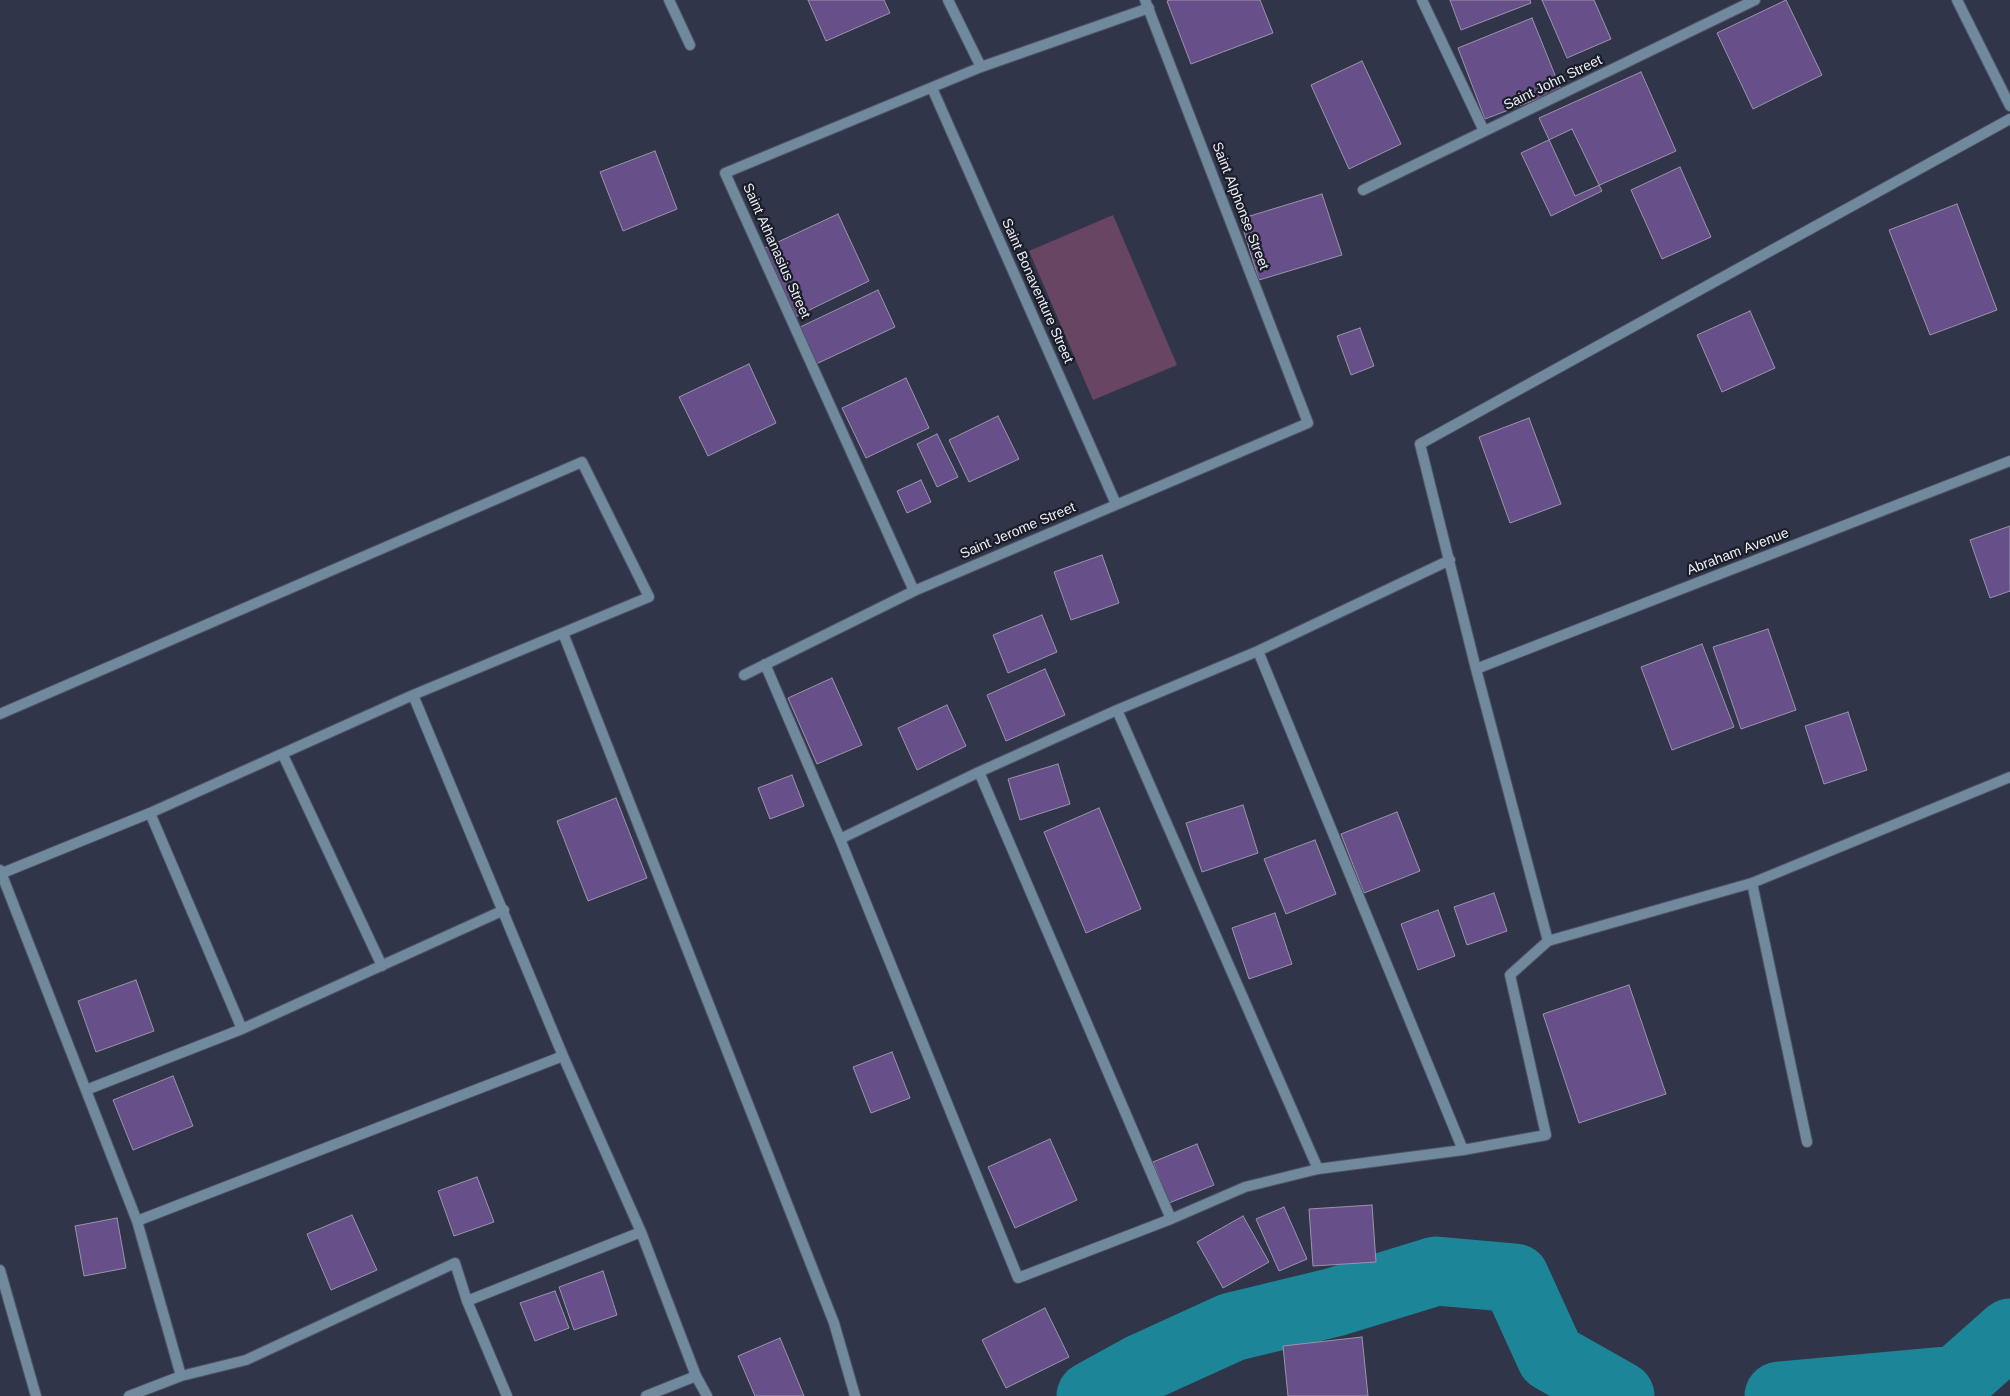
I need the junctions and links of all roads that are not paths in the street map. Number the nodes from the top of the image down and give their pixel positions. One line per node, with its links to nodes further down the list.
1 (668, 0): 7 (street)
2 (948, 0): 8 (street)
3 (1422, 0): 12 (street)
4 (1755, 0): 12 (street, Saint John Street)
5 (1957, 0): 10 (street)
6 (1147, 4): 8 (street, Saint Athanasius Street); 14 (street, Saint Alphonse Street)
7 (690, 45)
8 (981, 67): 9 (street, Saint Athanasius Street)
9 (932, 88): 16 (street, Saint Bonaventure Street); 18 (street, Saint Athanasius Street)
10 (2010, 106)
11 (2010, 119): 17 (street)
12 (1484, 132): 13 (street, Saint John Street)
13 (1362, 190)
14 (1308, 423): 16 (street, Saint Jerome Street)
15 (2010, 461): 22 (street, Abraham Avenue)
16 (1116, 504): 18 (street, Saint Jerome Street)
17 (1450, 560): 20 (street); 22 (street)
18 (914, 592): 21 (street, Saint Jerome Street)
19 (563, 633): 24 (street); 26 (street); 55 (street)
20 (1258, 651): 25 (street); 41 (street)
21 (765, 664): 23 (street, Saint Jerome Street); 31 (street)
22 (1476, 669): 35 (street)
23 (744, 675)
24 (413, 695): 27 (street); 34 (street)
25 (1117, 710): 28 (street); 42 (street)
26 (0, 714)
27 (283, 755): 30 (street); 36 (street)
28 (979, 772): 31 (street); 43 (street)
29 (2010, 777): 33 (street)
30 (150, 813): 32 (street); 37 (street)
31 (840, 839): 43 (street)
32 (0, 872): 39 (street)
33 (1752, 883): 35 (street); 40 (street)
34 (504, 910): 36 (street); 38 (street)
35 (1548, 942): 41 (street)
36 (382, 966): 37 (street)
37 (242, 1029): 39 (street)
38 (563, 1056): 44 (street); 45 (street)
39 (86, 1090): 44 (street)
40 (1807, 1142)
41 (1463, 1150): 42 (street)
42 (1318, 1169): 43 (street)
43 (1171, 1219)
44 (138, 1221): 48 (street)
45 (640, 1232): 47 (street); 49 (street)
46 (0, 1270): 50 (street)
47 (467, 1301): 48 (street); 52 (street)
48 (181, 1376): 51 (street)
49 (696, 1376): 53 (street); 54 (street)
50 (36, 1396)
51 (129, 1396)
52 (507, 1396)
53 (646, 1396)
54 (707, 1396)
55 (855, 1396)

